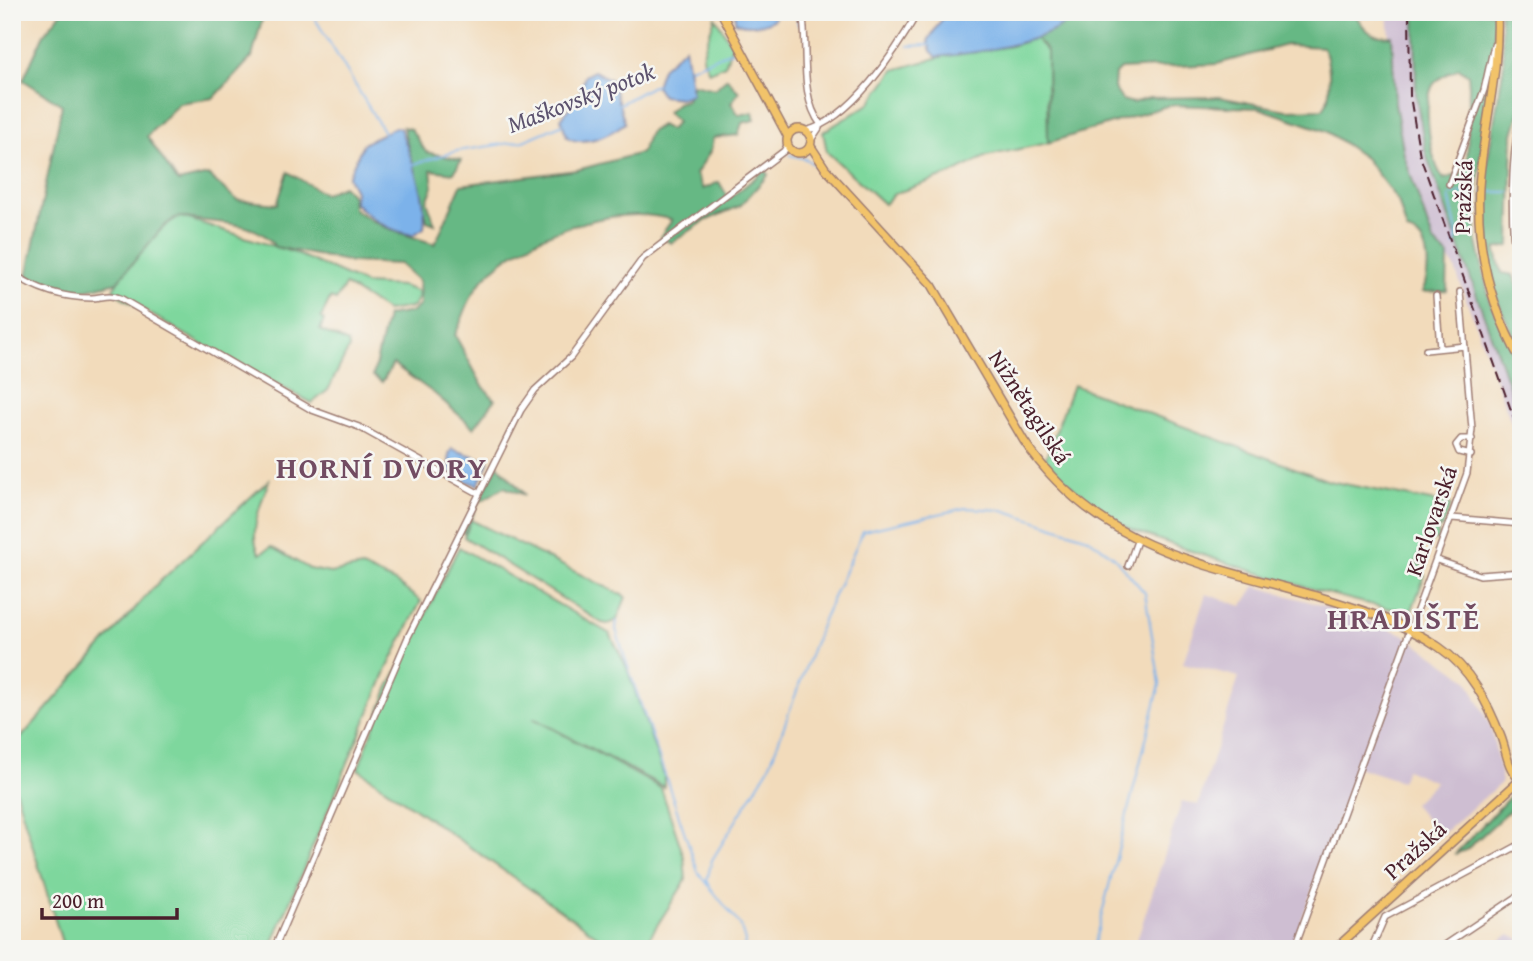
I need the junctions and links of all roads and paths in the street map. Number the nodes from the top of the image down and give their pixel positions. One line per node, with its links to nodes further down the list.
1 (721, 12): 6 (main road)
2 (802, 12): 8 (street)
3 (918, 12): 8 (street)
4 (1497, 12): 5 (main road, Pražská)
5 (1498, 28): 14 (street, Pražská); 22 (main road, Pražská)
6 (778, 114): 9 (main road, Nižnětagilská); 11 (main road)
7 (1521, 117): 16 (street)
8 (821, 125): 9 (street); 10 (street)
9 (801, 130): 10 (main road, Nižnětagilská); 11 (main road)
10 (810, 143): 12 (main road); 13 (main road, Nižnětagilská)
11 (786, 144): 12 (main road); 25 (street)
12 (797, 152): 13 (main road)
13 (825, 168): 28 (main road, Nižnětagilská)
14 (1449, 184)
15 (12, 273): 25 (street)
16 (1521, 283)
17 (1460, 292): 19 (street, Karlovarská)
18 (1436, 296): 20 (street)
19 (1465, 346): 20 (street); 23 (street, Karlovarská)
20 (1440, 348): 21 (street)
21 (1426, 350)
22 (1521, 361)
23 (1472, 439): 24 (street, Karlovarská); 24 (street)
24 (1471, 455): 26 (street, Karlovarská)
25 (478, 493): 36 (street)
26 (1452, 518): 27 (street); 29 (street, Karlovarská)
27 (1521, 524)
28 (1138, 541): 30 (street); 32 (main road, Nižnětagilská)
29 (1437, 560): 31 (street); 32 (street, Karlovarská)
30 (1128, 566)
31 (1521, 572)
32 (1412, 631): 33 (main road, Nižnětagilská); 37 (street, Karlovarská)
33 (1520, 779): 38 (main road, Pražská)
34 (1521, 844): 39 (street)
35 (1521, 894): 40 (street)
36 (274, 949)
37 (1294, 949)
38 (1335, 949)
39 (1371, 949)
40 (1439, 949)

